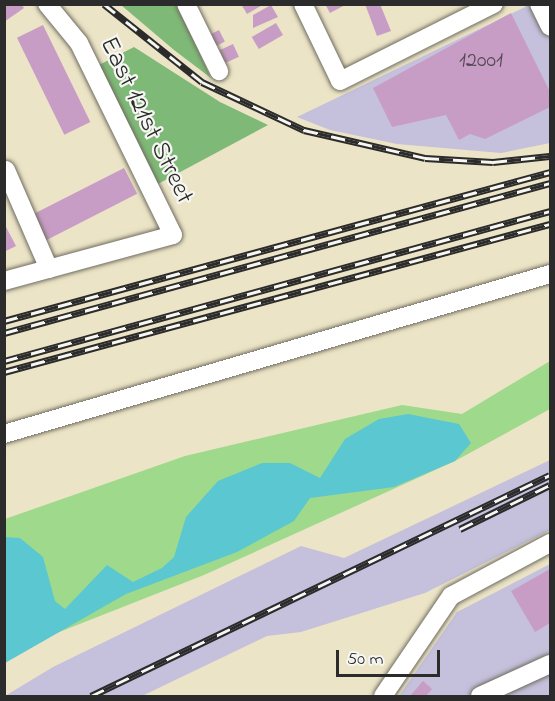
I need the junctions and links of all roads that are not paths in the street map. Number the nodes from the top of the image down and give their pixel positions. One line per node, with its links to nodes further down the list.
1 (46, 4): 9 (street, East 121st Street)
2 (186, 4): 7 (street)
3 (303, 4): 4 (street)
4 (494, 4)
5 (539, 4): 6 (street)
6 (550, 27)
7 (219, 71)
8 (6, 170): 9 (street)
9 (49, 269): 11 (street)
10 (550, 274): 12 (street)
11 (4, 281)
12 (4, 434)
13 (550, 543): 15 (street)
14 (550, 664): 16 (street)
15 (383, 696)
16 (480, 696)

